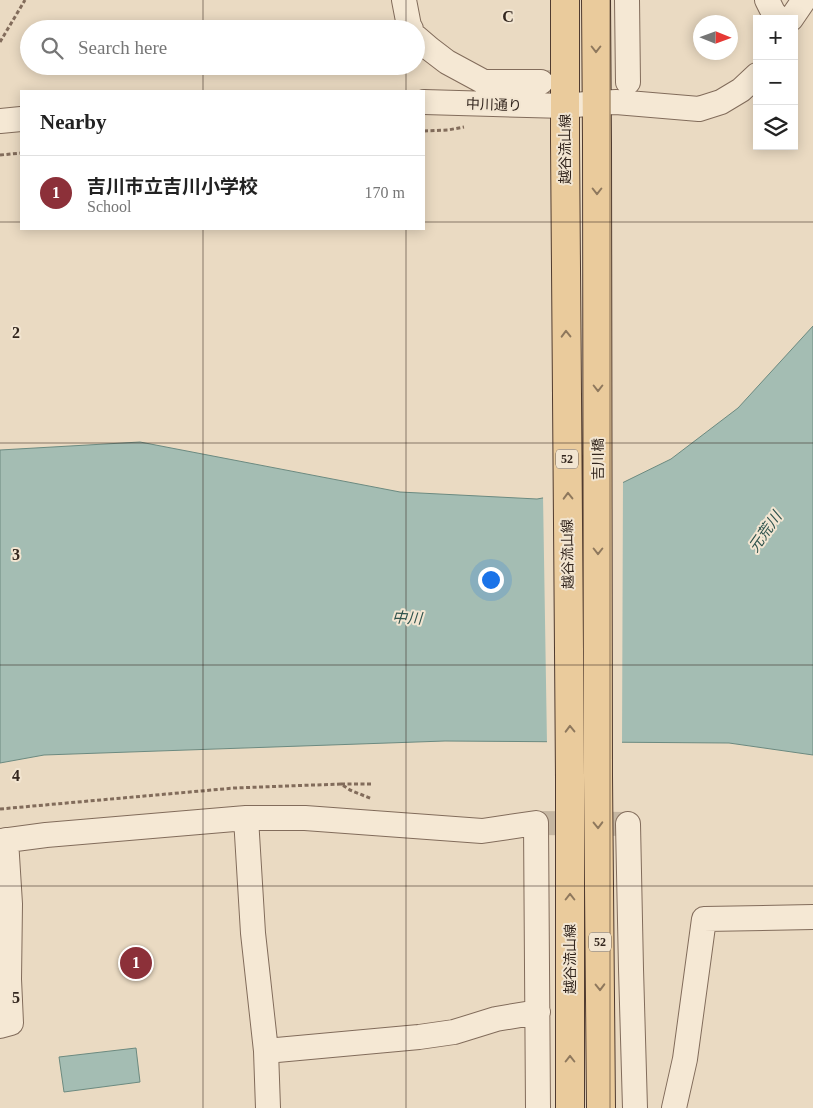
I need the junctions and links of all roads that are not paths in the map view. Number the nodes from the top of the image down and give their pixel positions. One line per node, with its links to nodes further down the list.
1 (404, 0): 9 (street)
2 (566, 0): 16 (main road, 越谷流山線 / 52)
3 (596, 0): 15 (main road, 52, one-way to 15)
4 (627, 0): 13 (street)
5 (767, 0): 7 (street)
6 (804, 0): 8 (street)
7 (776, 15)
8 (794, 15)
9 (408, 20)
10 (425, 44): 12 (street)
11 (753, 79): 15 (street, 中川通り)
12 (540, 82)
13 (628, 82)
14 (425, 102): 16 (street, 中川通り)
15 (597, 103): 16 (street, 中川通り); 29 (main road, 吉川橋 / 52, one-way to 29)
16 (565, 106): 28 (main road, 越谷流山線 / 52, one-way to 16)
17 (20, 119): 18 (street)
18 (0, 121)
19 (246, 818): 21 (street); 23 (street); 25 (street)
20 (628, 824): 30 (street)
21 (3, 841): 24 (street)
22 (813, 917): 31 (street)
23 (538, 1012): 25 (street); 27 (street)
24 (0, 1026)
25 (266, 1051): 26 (street)
26 (268, 1108)
27 (538, 1108)
28 (570, 1108)
29 (602, 1108)
30 (635, 1108)
31 (674, 1108)

